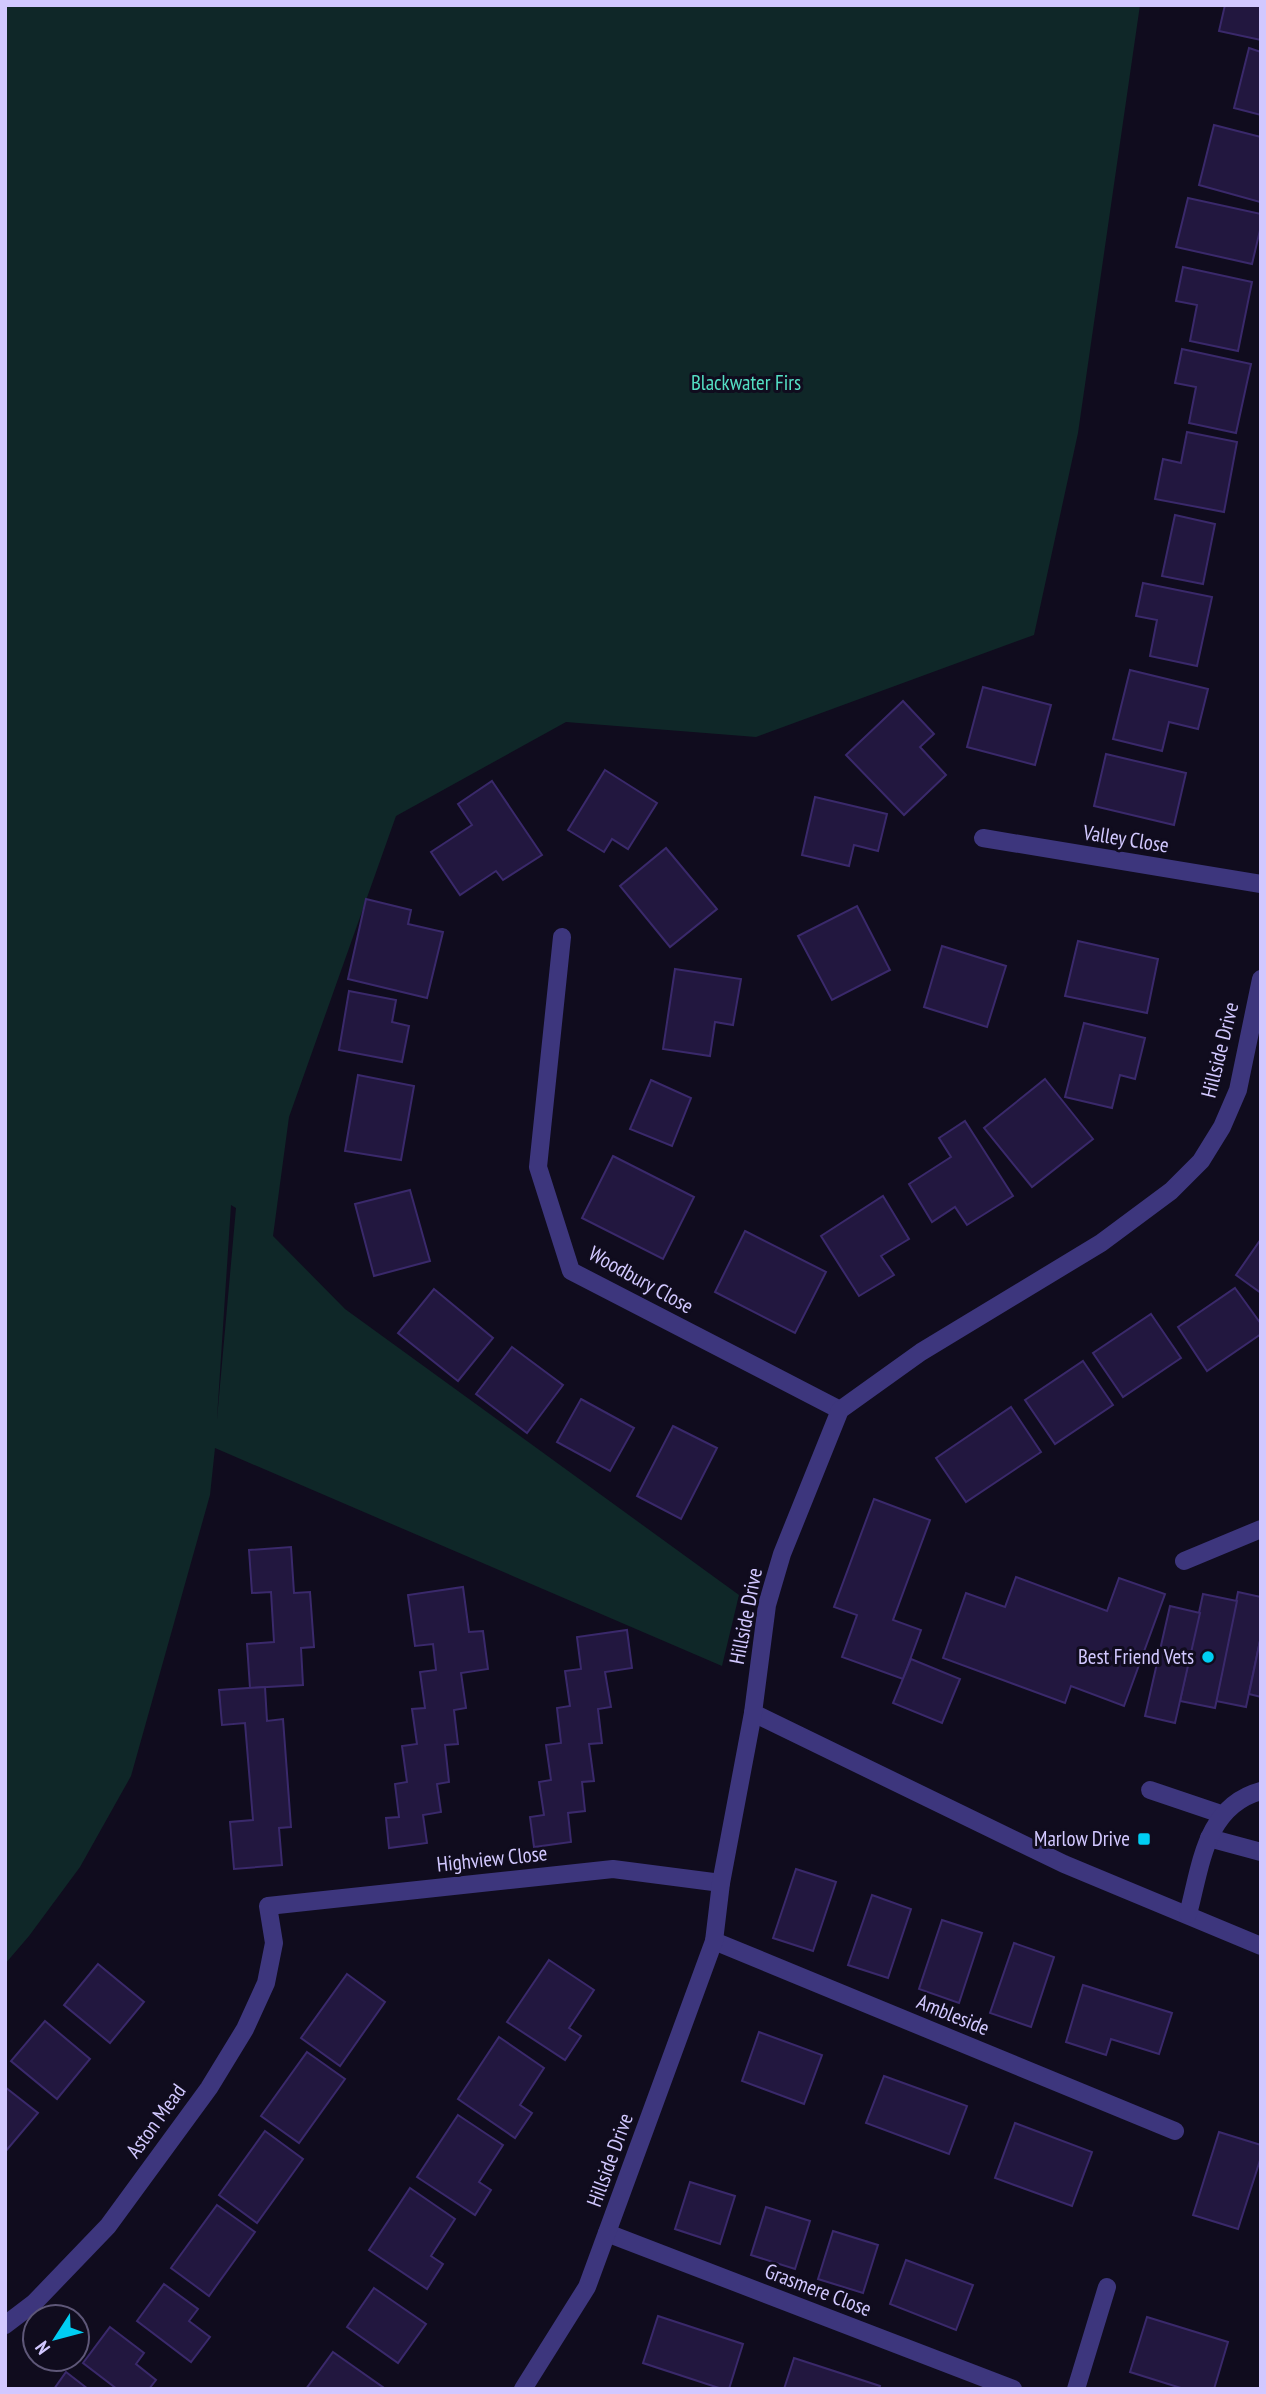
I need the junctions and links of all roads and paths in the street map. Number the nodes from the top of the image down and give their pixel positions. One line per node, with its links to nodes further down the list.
1 (983, 838): 2 (street, Valley Close)
2 (1261, 884)
3 (562, 937): 5 (street, Woodbury Close)
4 (1261, 979): 5 (street, Hillside Drive)
5 (839, 1410): 8 (street, Hillside Drive)
6 (1261, 1529): 7 (street)
7 (1184, 1561)
8 (752, 1713): 14 (street, Hillside Drive); 16 (street)
9 (1150, 1790): 11 (street)
10 (1261, 1791): 11 (street)
11 (1221, 1814): 12 (street)
12 (1209, 1838): 13 (street); 16 (street)
13 (1261, 1852)
14 (721, 1883): 15 (street, Highview Close); 17 (street, Hillside Drive)
15 (268, 1906): 22 (street, Aston Mead)
16 (1188, 1914): 18 (street)
17 (714, 1941): 19 (street, Ambleside); 20 (street, Hillside Drive)
18 (1261, 1946)
19 (1175, 2131)
20 (607, 2234): 23 (street, Hillside Drive); 24 (street, Grasmere Close)
21 (1107, 2287): 25 (street)
22 (5, 2325)
23 (523, 2389)
24 (1013, 2389)
25 (1076, 2389)

